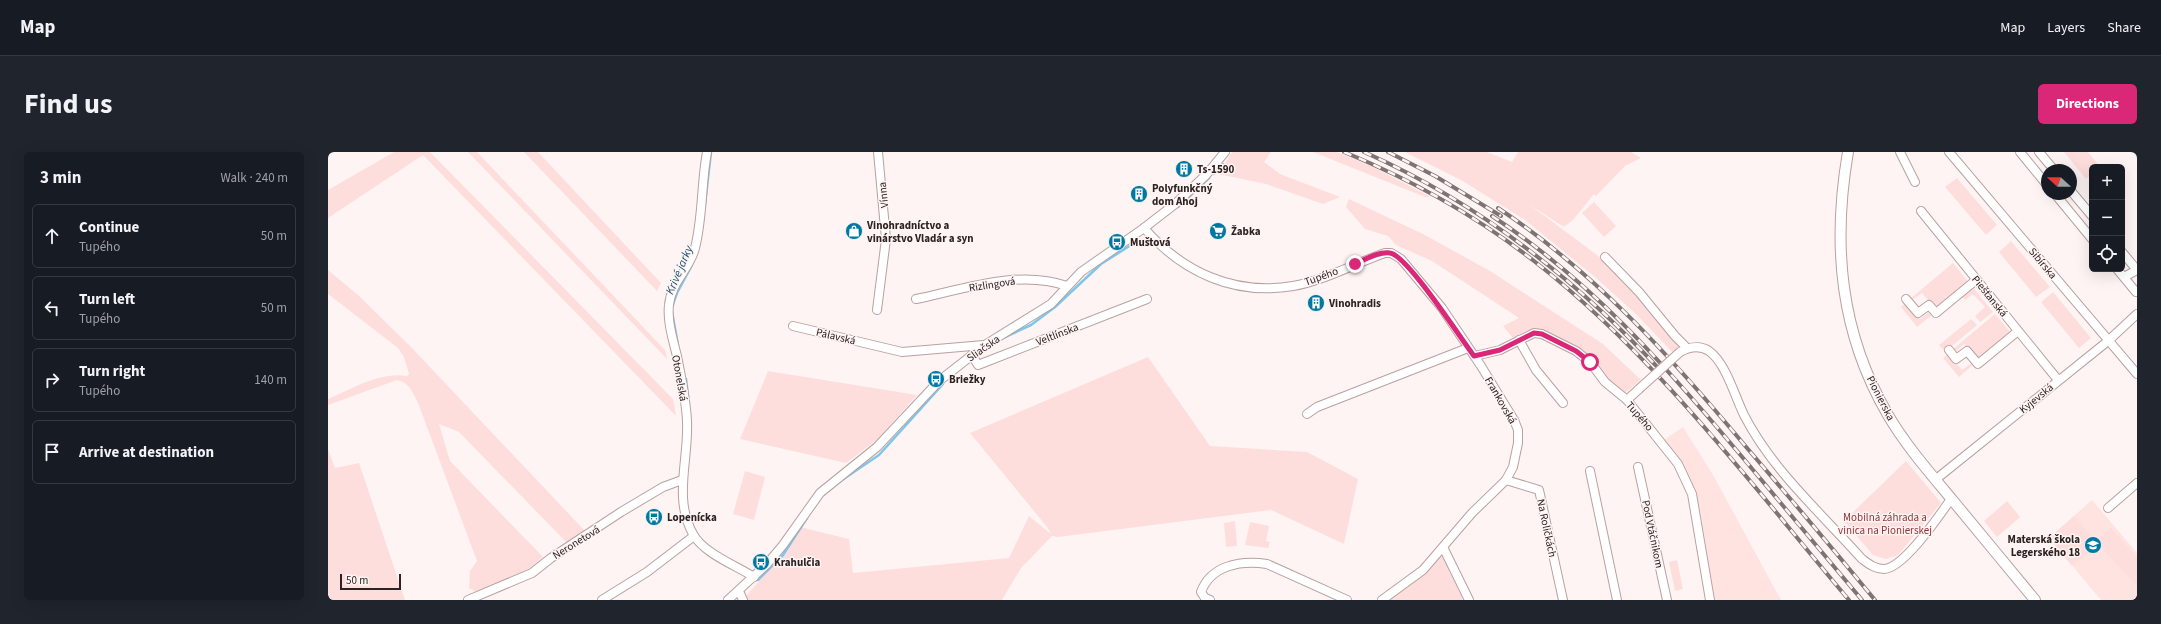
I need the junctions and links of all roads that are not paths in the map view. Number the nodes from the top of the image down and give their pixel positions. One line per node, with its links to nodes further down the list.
1 (707, 152): 50 (street, Otonelská)
2 (878, 152): 31 (street, Vínna)
3 (1225, 152): 18 (street, Sliačska)
4 (1848, 152): 52 (street, Pionierska)
5 (1900, 152): 11 (street)
6 (1949, 152): 36 (street, Sibírska)
7 (2020, 152): 10 (street)
8 (2039, 152): 9 (street)
9 (2049, 164)
10 (2041, 178)
11 (1915, 182)
12 (2077, 198): 15 (street)
13 (2059, 200): 17 (street)
14 (1921, 212): 25 (street, Piešťanská)
15 (2089, 213)
16 (2089, 214): 17 (street)
17 (2076, 220): 19 (street)
18 (1144, 228): 26 (street, Sliačska); 38 (street, Tupého)
19 (2089, 236)
20 (2125, 256): 22 (street)
21 (1605, 257): 39 (street)
22 (2137, 270): 24 (street)
23 (2119, 272): 24 (street)
24 (2124, 278): 27 (street)
25 (1976, 280): 30 (street); 34 (street, Piešťanská)
26 (1067, 286): 28 (street, Rizlingová); 37 (street, Sliačska)
27 (2136, 292)
28 (916, 299)
29 (1147, 299): 41 (street, Veltlínska)
30 (1906, 299)
31 (877, 310)
32 (2137, 314): 36 (street, Kyjevská)
33 (793, 326): 37 (street, Pálavská)
34 (2018, 331): 40 (street); 44 (street, Piešťanská)
35 (1519, 340): 42 (street, Tupého); 45 (street, Tupého); 46 (street)
36 (2108, 341): 43 (street, Sibírska); 44 (street, Kyjevská)
37 (985, 345): 41 (street, Sliačska)
38 (1468, 348): 42 (street, Frankovská); 47 (street)
39 (1684, 350): 45 (street, bridge); 54 (street)
40 (1949, 350)
41 (972, 355): 58 (street, Sliačska)
42 (1474, 356): 51 (street, Frankovská)
43 (2137, 374)
44 (2058, 380): 52 (street, Kyjevská)
45 (1627, 400): 71 (street, Tupého)
46 (1563, 402)
47 (1307, 414)
48 (1638, 467): 70 (street, Pod Vtáčnikom)
49 (1590, 471): 69 (street)
50 (682, 480): 56 (street, Otonelská); 60 (street, Neronetová)
51 (1506, 480): 57 (street, Frankovská); 68 (street, Na Roličkách)
52 (1935, 480): 54 (street, Pionierska)
53 (2137, 483): 55 (street)
54 (1951, 499): 72 (street, Pionierska)
55 (2108, 508)
56 (694, 536): 58 (street, Otonelská); 61 (street)
57 (1443, 547): 66 (street, Frankovská); 67 (street)
58 (754, 577): 59 (street, Sliačska)
59 (740, 590): 62 (street, Sliačska); 63 (street)
60 (468, 600)
61 (602, 600)
62 (728, 600)
63 (743, 600)
64 (1210, 600): 65 (street)
65 (1347, 600)
66 (1382, 600)
67 (1469, 600)
68 (1563, 600)
69 (1617, 600)
70 (1667, 600)
71 (1710, 600)
72 (2035, 600)

